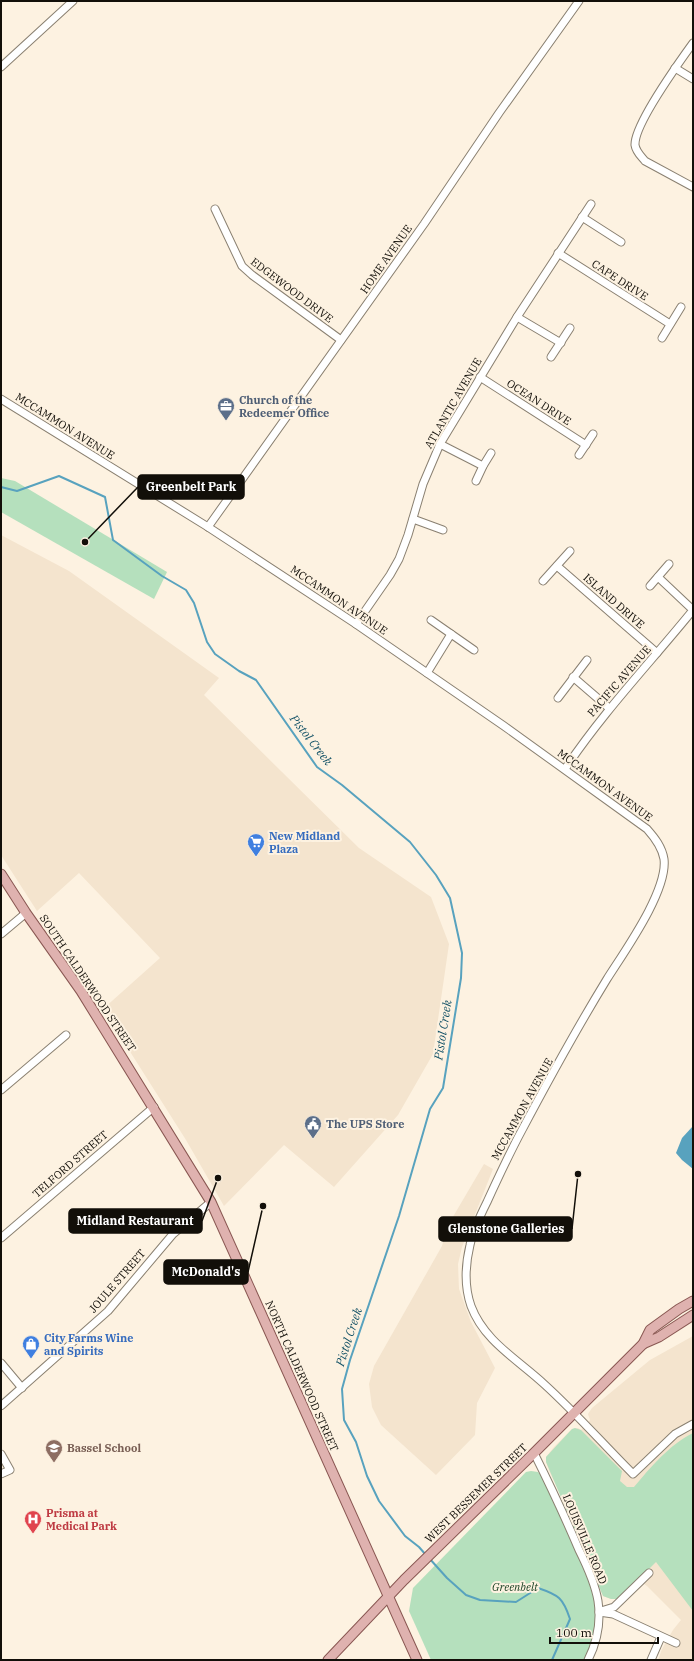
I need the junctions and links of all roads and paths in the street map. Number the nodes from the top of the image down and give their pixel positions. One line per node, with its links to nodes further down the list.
1 (73, 1): 4 (street)
2 (579, 1): 18 (street, HOME AVENUE)
3 (693, 43): 5 (street)
4 (1, 67)
5 (675, 68): 6 (street); 7 (street)
6 (693, 79)
7 (693, 187)
8 (591, 204): 10 (street, ATLANTIC AVENUE)
9 (215, 209): 18 (street, EDGEWOOD DRIVE)
10 (582, 217): 11 (street); 12 (street, ATLANTIC AVENUE)
11 (621, 242)
12 (558, 253): 14 (street, ATLANTIC AVENUE); 15 (street, CAPE DRIVE)
13 (681, 307): 15 (street)
14 (517, 317): 19 (street); 21 (street, ATLANTIC AVENUE)
15 (670, 324): 17 (street)
16 (570, 328): 19 (street)
17 (662, 338)
18 (341, 340): 31 (street, HOME AVENUE)
19 (561, 343): 20 (street)
20 (551, 357)
21 (480, 377): 24 (street, ATLANTIC AVENUE); 25 (street, OCEAN DRIVE)
22 (1, 399): 31 (street, MCCAMMON AVENUE)
23 (593, 434): 25 (street)
24 (440, 444): 28 (street); 30 (street, ATLANTIC AVENUE)
25 (586, 445): 27 (street)
26 (491, 453): 28 (street)
27 (579, 455)
28 (483, 466): 29 (street)
29 (476, 481)
30 (413, 519): 32 (street); 41 (street, ATLANTIC AVENUE)
31 (208, 527): 41 (street, MCCAMMON AVENUE)
32 (444, 530)
33 (570, 551): 35 (street)
34 (669, 564): 36 (street)
35 (557, 566): 37 (street); 44 (street, ISLAND DRIVE)
36 (658, 577): 38 (street); 39 (street)
37 (543, 581)
38 (650, 586)
39 (693, 610): 44 (street, PACIFIC AVENUE)
40 (431, 620): 42 (street)
41 (356, 624): 46 (street, MCCAMMON AVENUE)
42 (451, 634): 43 (street); 46 (street)
43 (474, 650)
44 (658, 653): 49 (street, PACIFIC AVENUE)
45 (587, 660): 47 (street)
46 (427, 673): 50 (street, MCCAMMON AVENUE)
47 (573, 677): 48 (street); 49 (street)
48 (558, 698)
49 (609, 708): 50 (street, PACIFIC AVENUE)
50 (565, 769): 65 (street, MCCAMMON AVENUE)
51 (1, 874): 52 (main road, SOUTH CALDERWOOD STREET)
52 (26, 913): 53 (street); 56 (main road, SOUTH CALDERWOOD STREET)
53 (1, 934)
54 (66, 1035): 55 (street)
55 (1, 1090)
56 (154, 1107): 57 (main road, NORTH CALDERWOOD STREET); 58 (street, TELFORD STREET)
57 (211, 1202): 63 (street, JOULE STREET); 71 (main road, NORTH CALDERWOOD STREET)
58 (1, 1238)
59 (693, 1301): 61 (main road, WEST BESSEMER STREET)
60 (693, 1315): 61 (main road, WEST BESSEMER STREET)
61 (643, 1344): 65 (main road, WEST BESSEMER STREET)
62 (1, 1363): 63 (street)
63 (22, 1388): 64 (street, JOULE STREET)
64 (1, 1406)
65 (573, 1413): 66 (street, MCCAMMON AVENUE); 67 (main road, WEST BESSEMER STREET)
66 (693, 1424)
67 (534, 1453): 71 (main road, WEST BESSEMER STREET); 72 (street, LOUISVILLE ROAD)
68 (1, 1454): 69 (street)
69 (1, 1474)
70 (649, 1573): 72 (street)
71 (389, 1597): 75 (main road, WEST BESSEMER STREET); 76 (main road, NORTH CALDERWOOD STREET)
72 (599, 1612): 73 (street); 77 (street, LOUISVILLE ROAD)
73 (661, 1637): 74 (street); 78 (street)
74 (676, 1643)
75 (328, 1660)
76 (417, 1660)
77 (588, 1660)
78 (651, 1660)

